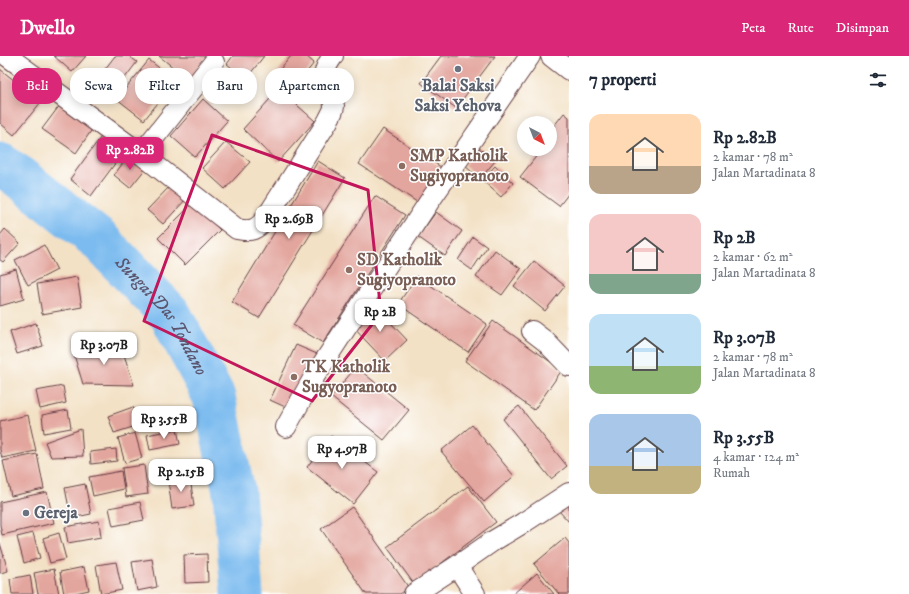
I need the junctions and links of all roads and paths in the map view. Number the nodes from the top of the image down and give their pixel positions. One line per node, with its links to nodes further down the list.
1 (7, 56): 7 (street)
2 (333, 56): 7 (street)
3 (530, 56): 10 (street)
4 (551, 56): 6 (street)
5 (214, 62): 7 (street)
6 (569, 70)
7 (141, 154)
8 (532, 330): 9 (street)
9 (569, 366)
10 (286, 427)
11 (569, 493): 12 (street)
12 (457, 566): 13 (street); 14 (street)
13 (414, 594)
14 (475, 594)

